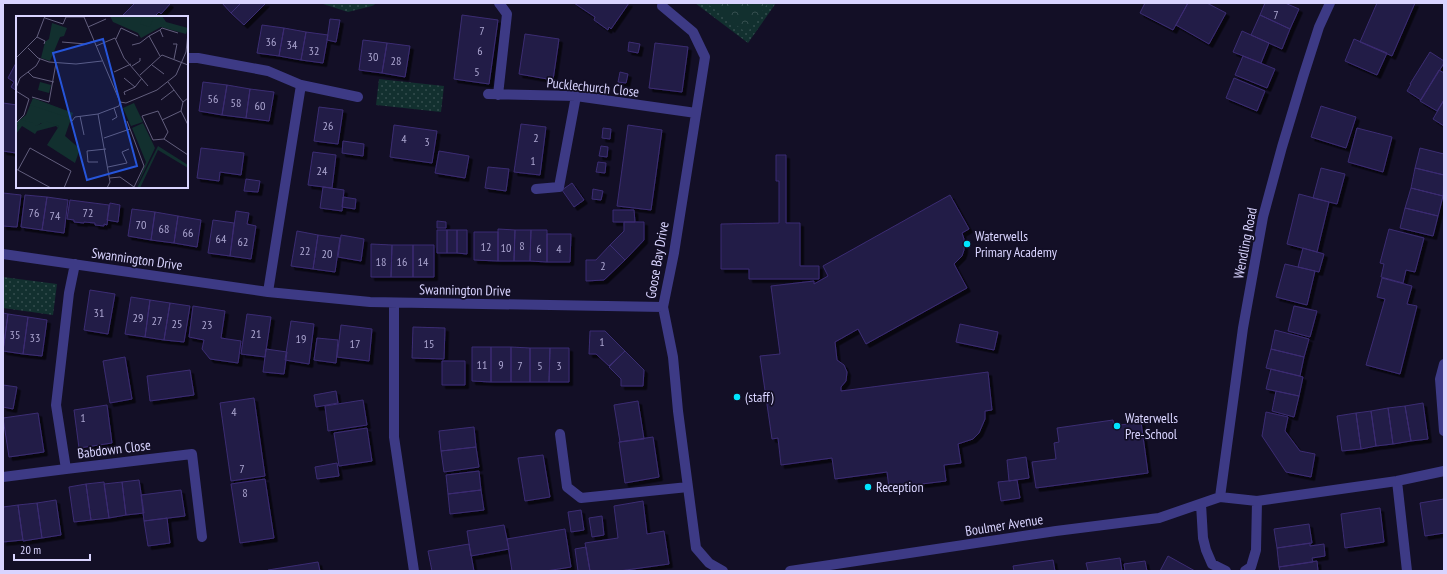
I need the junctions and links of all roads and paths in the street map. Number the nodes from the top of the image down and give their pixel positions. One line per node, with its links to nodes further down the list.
1 (500, 3): 6 (street, Pucklechurch Close)
2 (1330, 3): 23 (street, Wendling Road)
3 (662, 6): 8 (street, Goose Bay Drive)
4 (188, 58): 5 (street)
5 (301, 85): 7 (street); 12 (street)
6 (576, 96): 8 (street, Pucklechurch Close); 9 (street)
7 (358, 97)
8 (696, 113): 14 (street, Goose Bay Drive)
9 (536, 189)
10 (3, 254): 11 (street, Swannington Drive)
11 (74, 264): 12 (street, Swannington Drive); 18 (street, Babdown Close)
12 (268, 292): 13 (street, Swannington Drive)
13 (394, 303): 14 (street, Swannington Drive); 27 (street)
14 (663, 307): 22 (street, Goose Bay Drive)
15 (1444, 364): 16 (street)
16 (1444, 431)
17 (560, 434): 22 (street)
18 (66, 469): 20 (street); 26 (street, Babdown Close)
19 (1444, 472): 21 (street)
20 (3, 477)
21 (1396, 481): 24 (street); 32 (street)
22 (688, 487): 28 (street, Goose Bay Drive)
23 (1220, 497): 24 (street); 25 (street, Boulmer Avenue)
24 (1257, 502): 31 (street)
25 (1200, 504): 29 (street, Boulmer Avenue); 30 (street)
26 (202, 537)
27 (414, 571)
28 (723, 571)
29 (790, 571)
30 (1226, 571)
31 (1245, 571)
32 (1407, 571)

